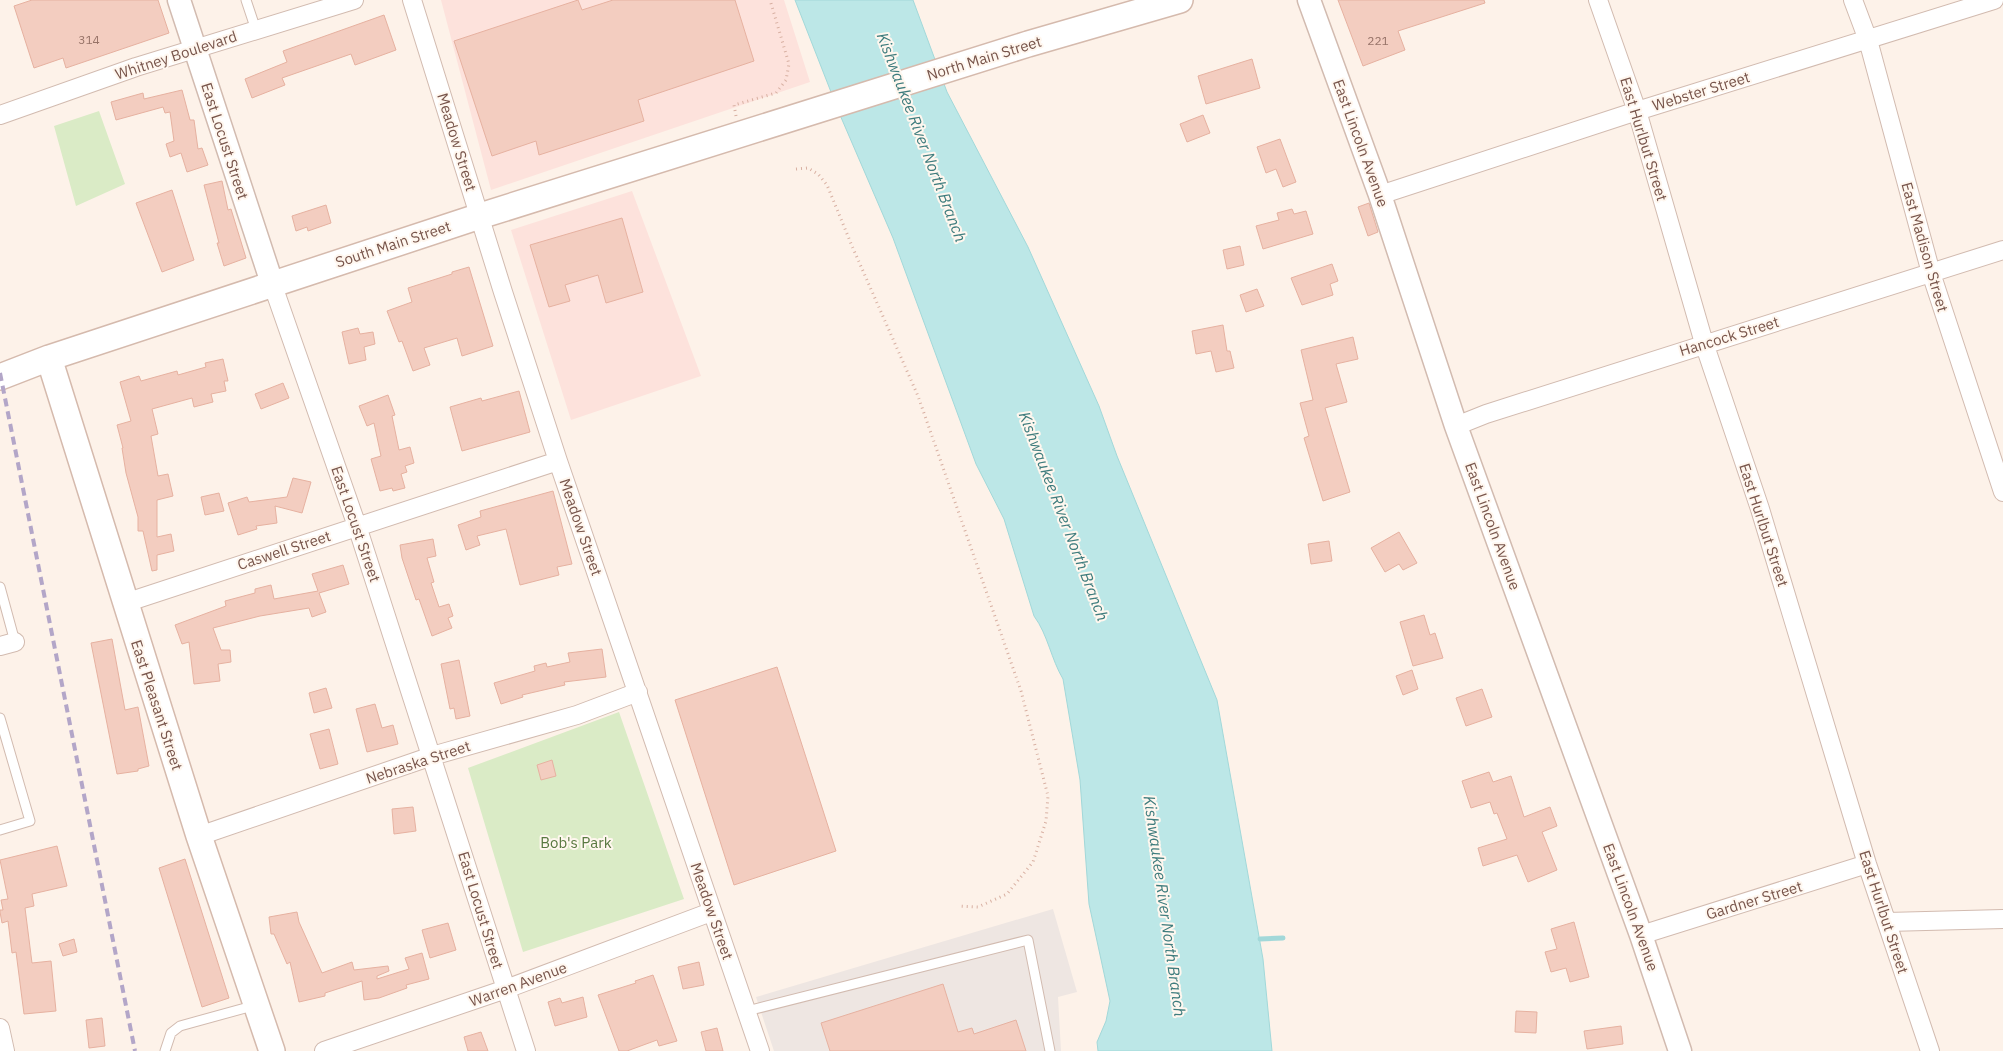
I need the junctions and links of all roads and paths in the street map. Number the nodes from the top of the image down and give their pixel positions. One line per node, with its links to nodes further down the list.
1 (179, 0): 13 (street, East Locust Street)
2 (246, 0): 11 (lane)
3 (354, 0): 11 (street, Whitney Boulevard)
4 (412, 0): 20 (street, Meadow Street)
5 (770, 0): 17 (path)
6 (1180, 0): 16 (main road, North Main Street)
7 (1309, 0): 19 (street, East Lincoln Avenue)
8 (1598, 0): 14 (street, East Hurlbut Street)
9 (1853, 0): 12 (street, East Madison Street)
10 (1994, 0): 12 (street, Webster Street)
11 (256, 30): 13 (street, Whitney Boulevard)
12 (1868, 40): 14 (street, Webster Street); 22 (street, East Madison Street)
13 (194, 49): 15 (street, Whitney Boulevard); 23 (street, East Locust Street)
14 (1637, 111): 19 (street, Webster Street); 24 (street, East Hurlbut Street)
15 (0, 115)
16 (788, 118): 17 (main road, South Main Street)
17 (739, 134): 20 (main road, South Main Street)
18 (796, 169): 40 (path)
19 (1380, 195): 27 (street, East Lincoln Avenue)
20 (480, 216): 23 (main road, South Main Street); 28 (street, Meadow Street)
21 (2003, 250): 22 (street, Hancock Street)
22 (1931, 273): 24 (street, Hancock Street); 29 (street, East Madison Street)
23 (272, 283): 25 (main road, South Main Street); 30 (street, East Locust Street)
24 (1704, 344): 27 (street, Hancock Street); 39 (street, East Hurlbut Street)
25 (50, 358): 26 (main road, South Main Street); 32 (main road, East Pleasant Street)
26 (0, 377)
27 (1456, 426): 44 (street, East Lincoln Avenue)
28 (558, 461): 30 (street, Caswell Street); 34 (street, Meadow Street)
29 (2003, 492)
30 (357, 526): 32 (street, Caswell Street); 36 (street, East Locust Street)
31 (0, 587): 33 (lane)
32 (125, 603): 38 (main road, East Pleasant Street)
33 (8, 644)
34 (638, 692): 36 (street, Nebraska Street); 41 (street, Meadow Street)
35 (0, 718): 37 (lane)
36 (432, 756): 38 (street, Nebraska Street); 45 (street, East Locust Street)
37 (0, 830)
38 (199, 836): 46 (main road, East Pleasant Street)
39 (1867, 864): 43 (street, East Hurlbut Street); 44 (street, Gardner Street)
40 (959, 906)
41 (711, 912): 45 (street, Warren Avenue); 47 (street, Meadow Street)
42 (2003, 919): 43 (street)
43 (1887, 922): 57 (street, East Hurlbut Street)
44 (1642, 935): 56 (street, East Lincoln Avenue)
45 (506, 990): 52 (street, Warren Avenue); 53 (street, East Locust Street)
46 (256, 1005): 50 (lane); 51 (main road, East Pleasant Street)
47 (747, 1011): 54 (street, Meadow Street); 55 (lane)
48 (0, 1028): 49 (street)
49 (5, 1051)
50 (165, 1051)
51 (272, 1051)
52 (324, 1051)
53 (526, 1051)
54 (760, 1051)
55 (1050, 1051)
56 (1680, 1051)
57 (1930, 1051)

